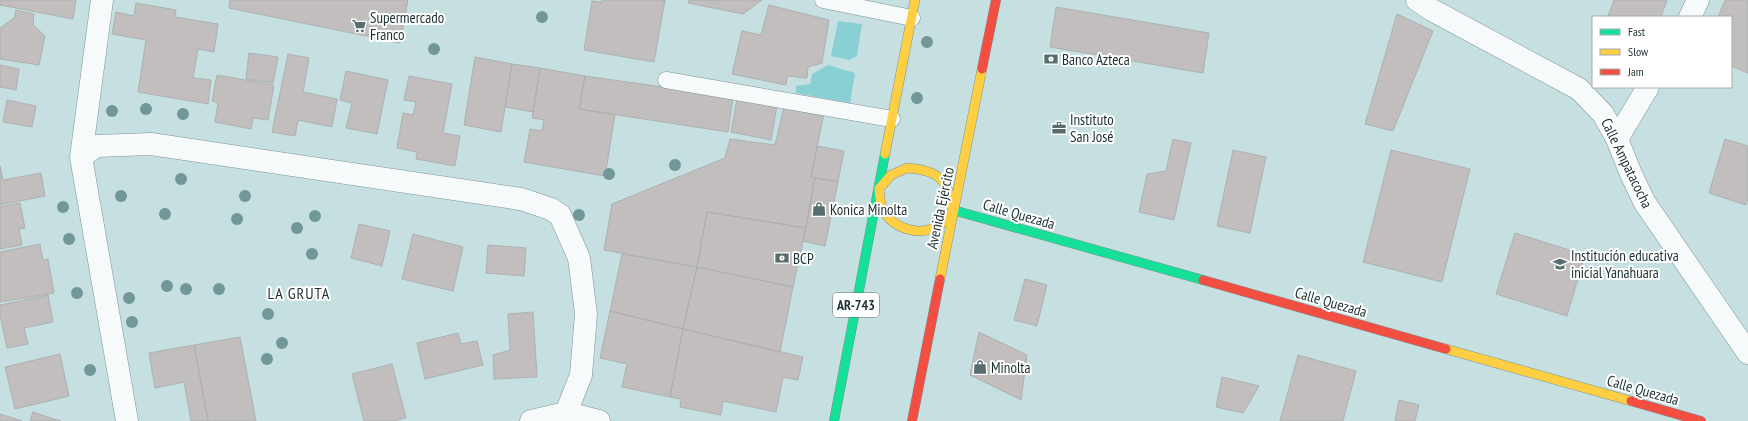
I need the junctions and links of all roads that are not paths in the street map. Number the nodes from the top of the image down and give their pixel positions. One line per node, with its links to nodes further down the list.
1 (102, 0): 13 (street)
2 (823, 0): 8 (lane)
3 (915, 0): 8 (main road, AR-743)
4 (996, 0): 15 (main road, Avenida Ejército)
5 (1698, 0): 7 (street)
6 (1428, 3): 12 (street, Calle Ampatacocha)
7 (1690, 16)
8 (912, 18): 11 (main road, AR-743)
9 (666, 80): 11 (lane)
10 (1647, 88): 12 (street)
11 (892, 119): 14 (main road, AR-743)
12 (1617, 139): 16 (street, Calle Ampatacocha)
13 (81, 157): 17 (street); 18 (street)
14 (879, 189): 15 (main road); 15 (main road); 21 (main road, AR-743)
15 (953, 210): 22 (main road, Avenida Ejército); 23 (main road, Calle Quezada)
16 (1745, 342)
17 (566, 413): 19 (street); 20 (street)
18 (127, 421)
19 (531, 421)
20 (599, 421)
21 (834, 421)
22 (912, 421)
23 (1702, 421)

